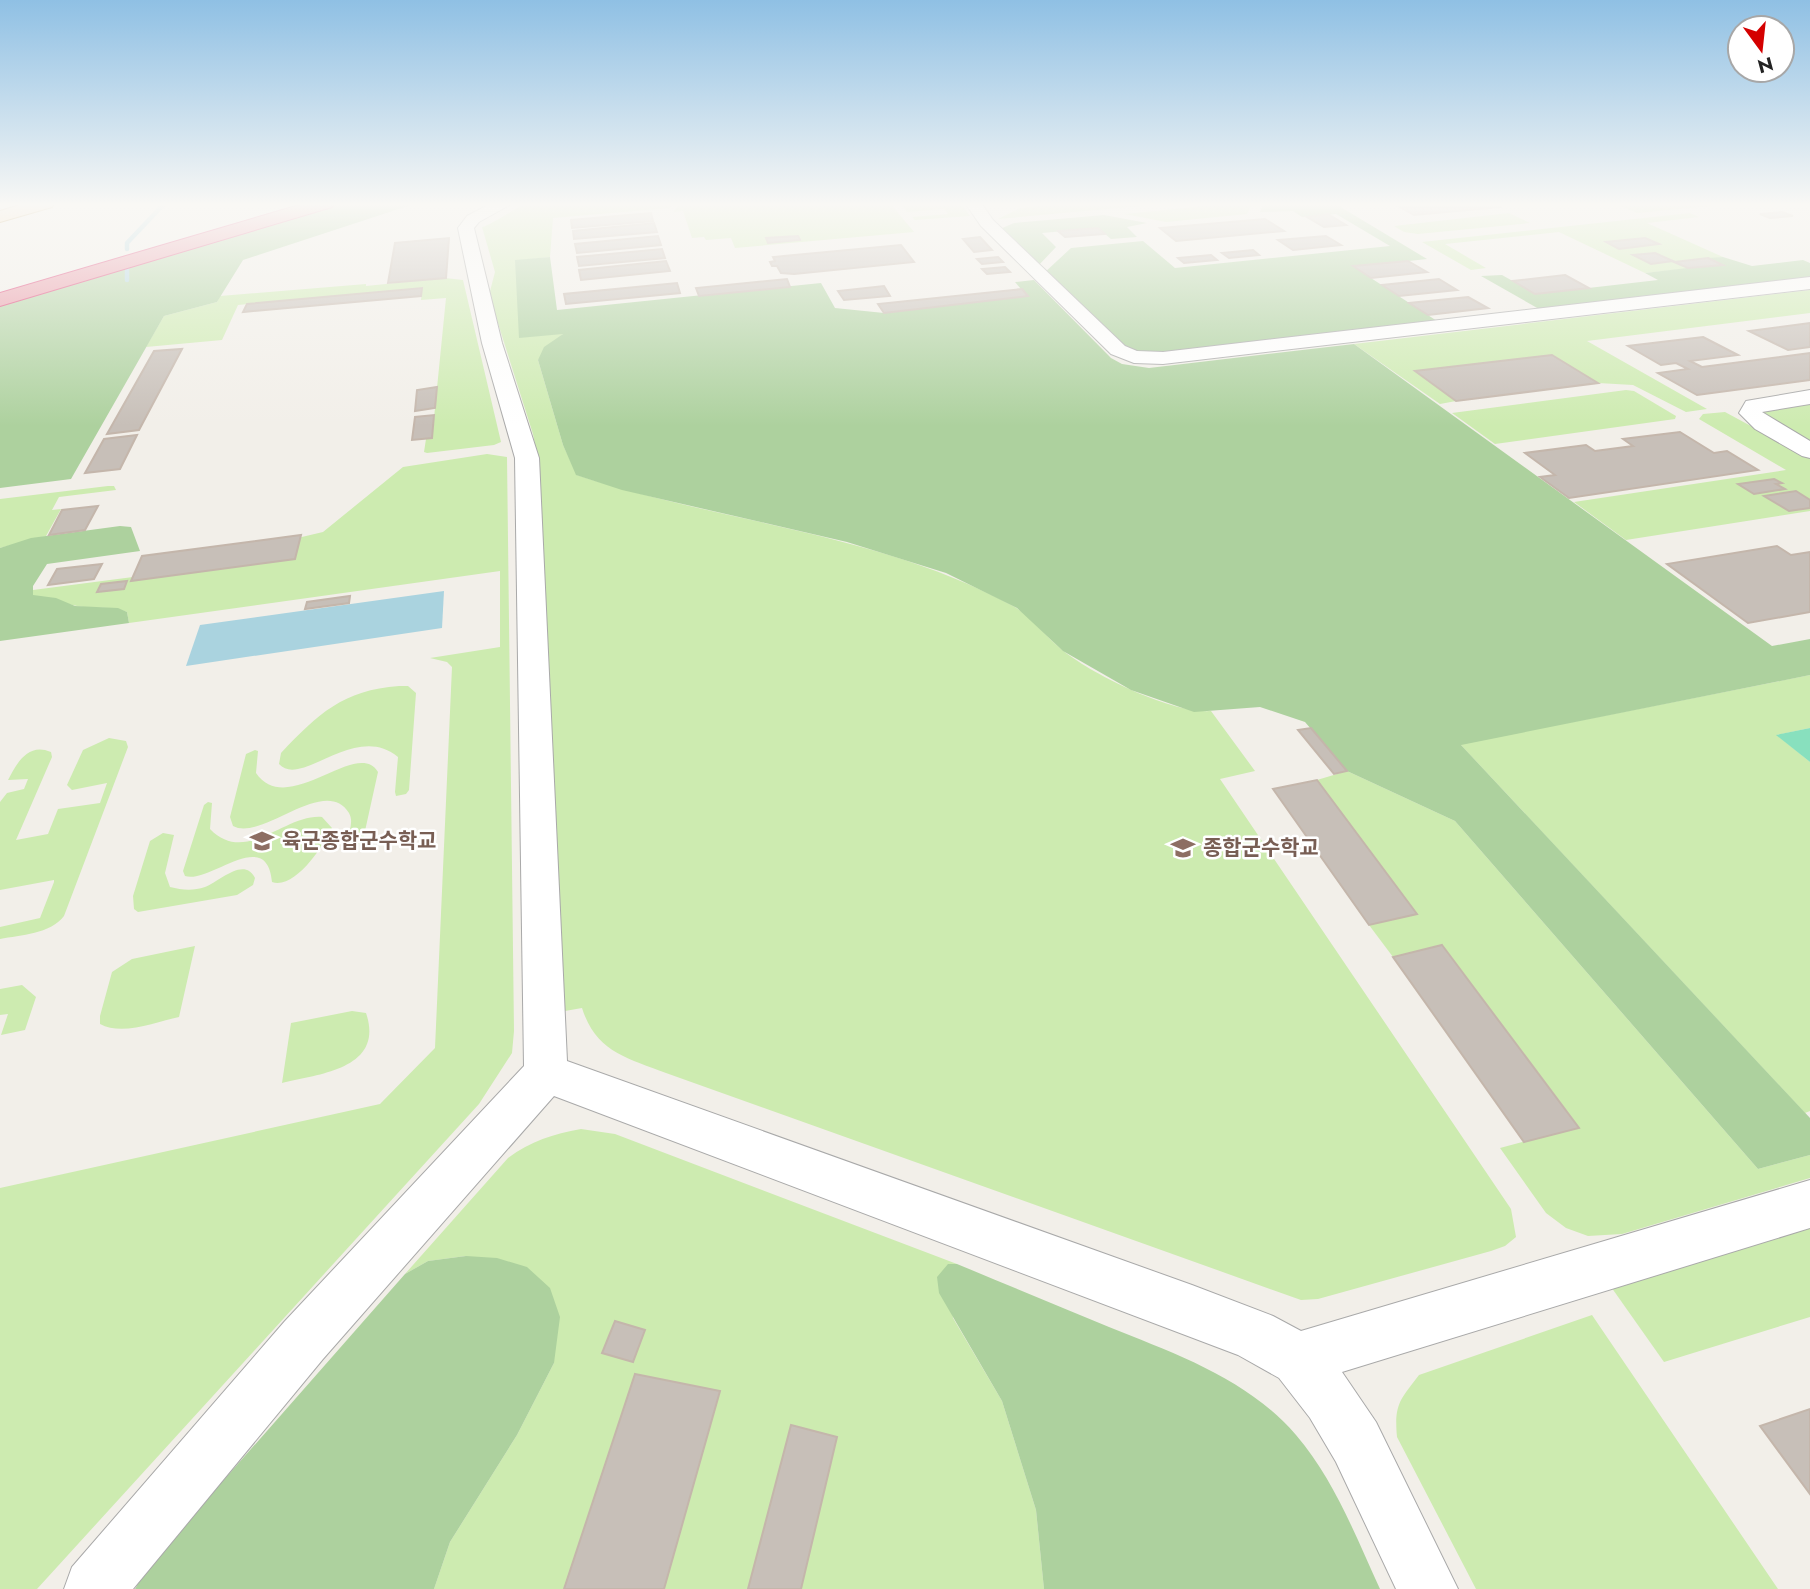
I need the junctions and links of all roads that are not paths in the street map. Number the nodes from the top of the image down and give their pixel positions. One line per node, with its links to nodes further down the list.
1 (50, 277): 6 (highway)
2 (77, 277): 7 (highway)
3 (476, 277): 10 (street)
4 (1043, 277): 5 (street)
5 (1810, 283)
6 (0, 292)
7 (0, 300)
8 (1810, 397): 9 (street)
9 (1810, 451)
10 (546, 1073): 12 (street); 13 (street)
11 (1810, 1204): 12 (street)
12 (1298, 1359): 14 (street)
13 (94, 1589)
14 (1428, 1589)

